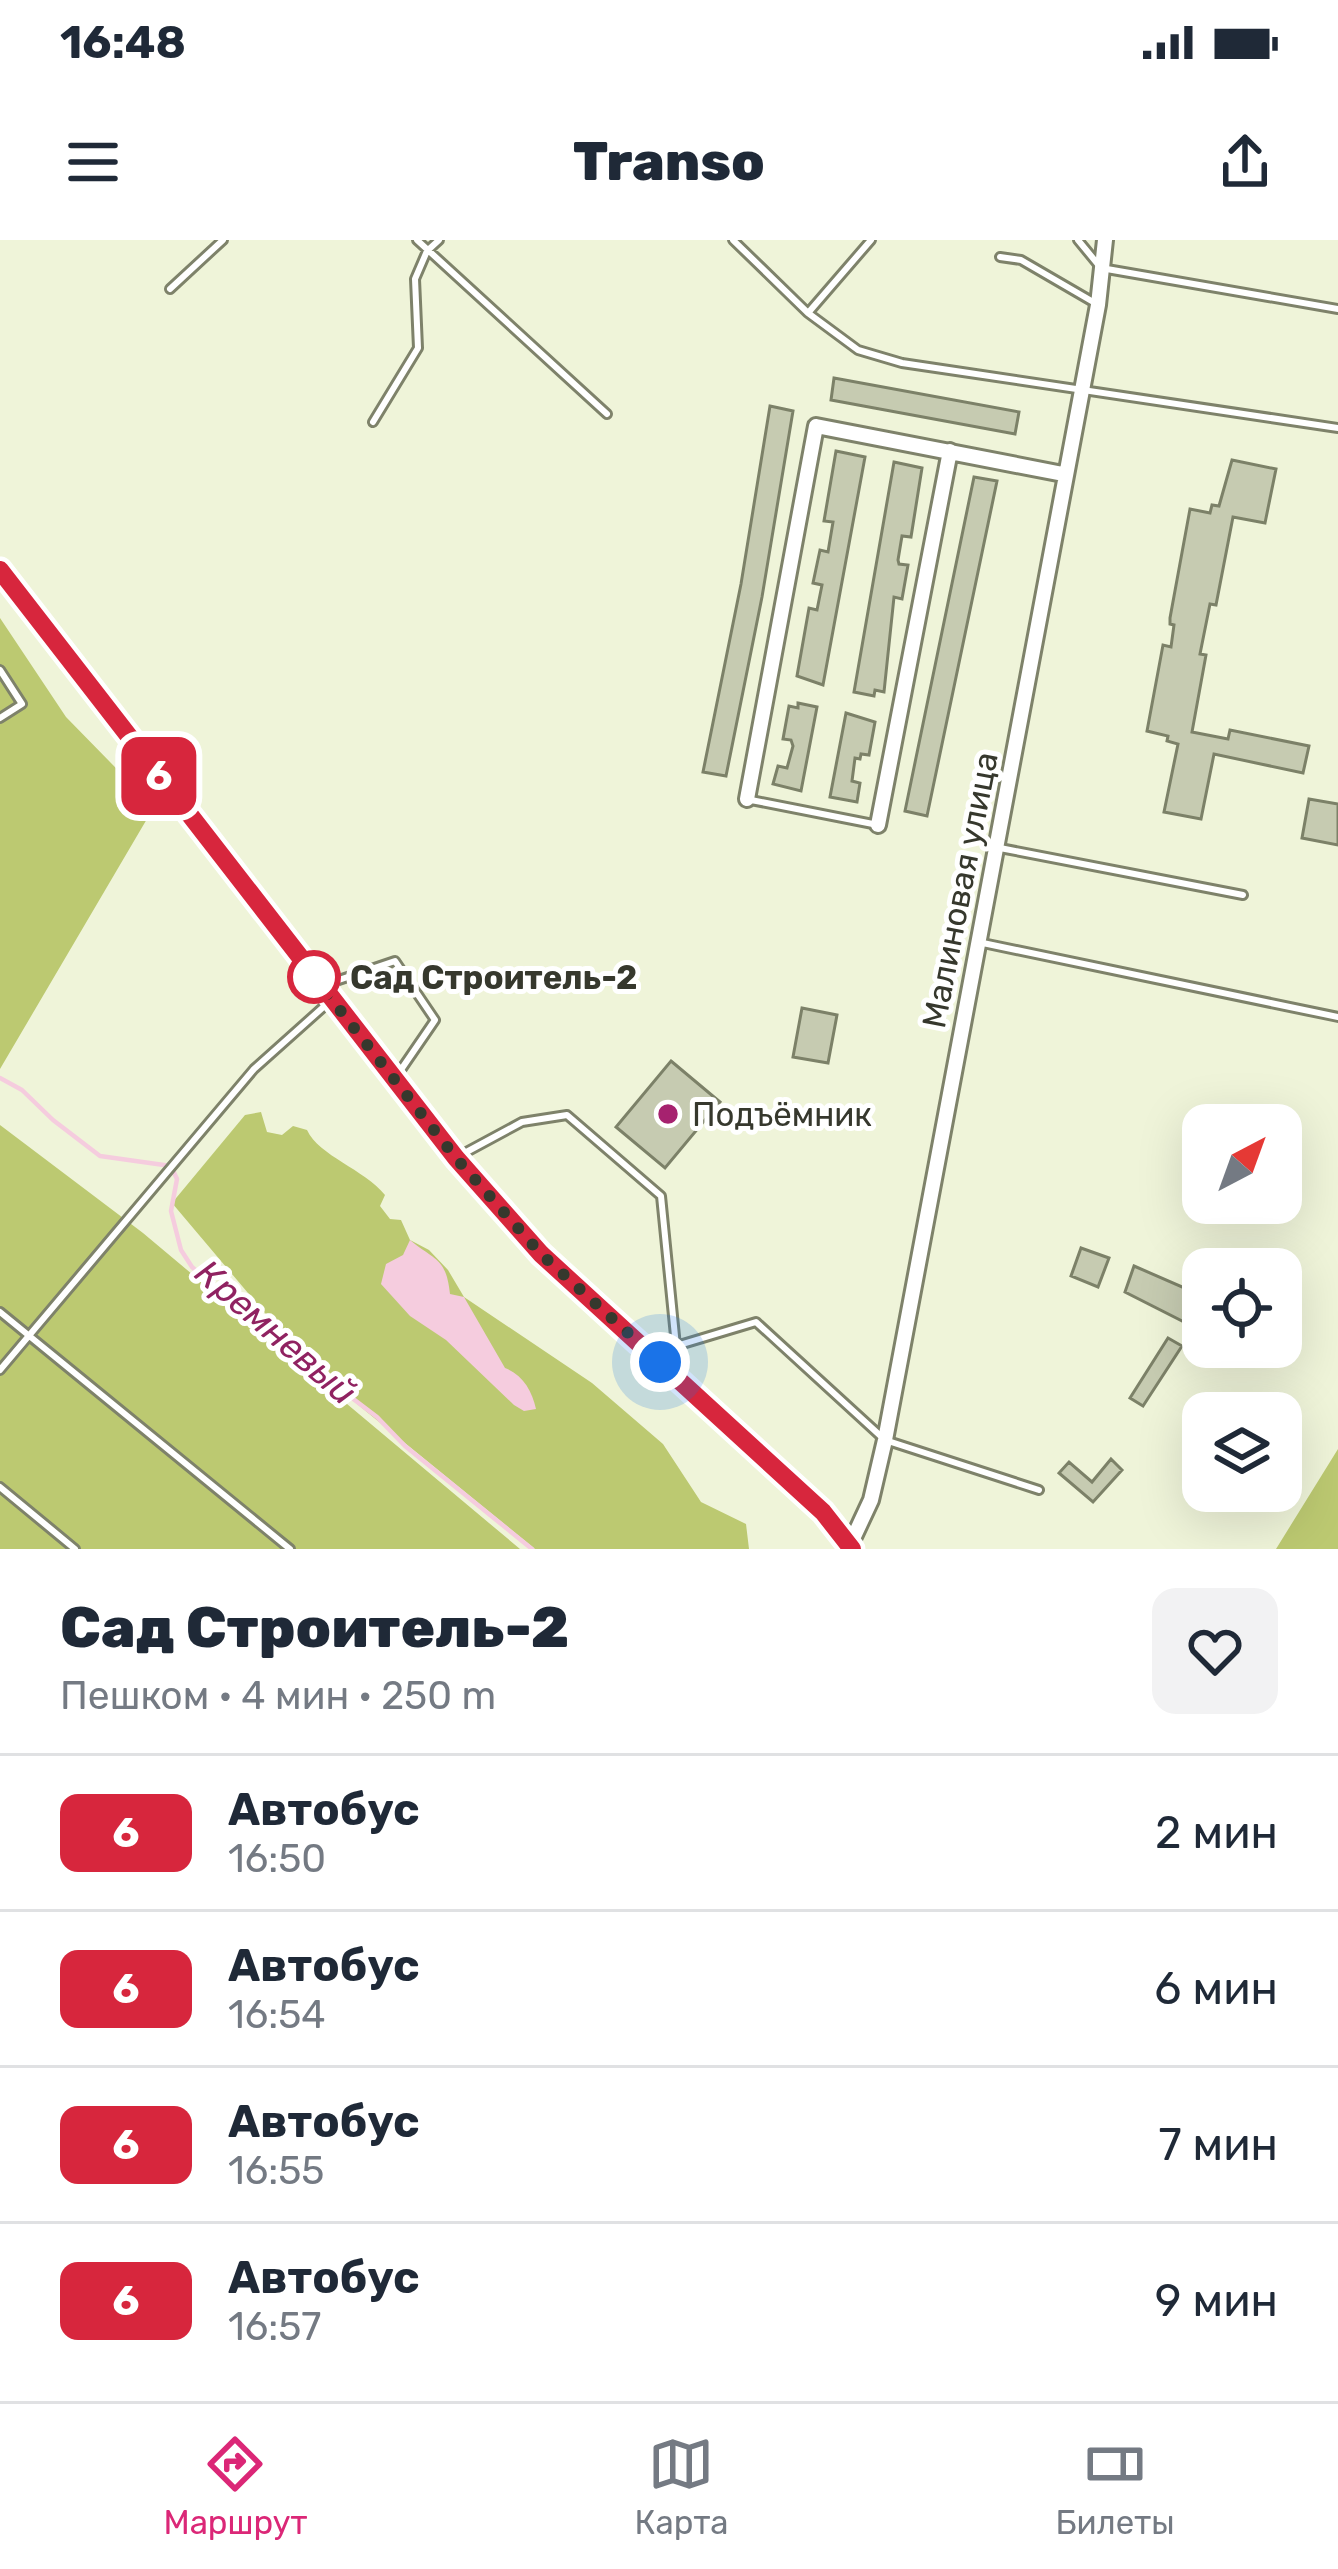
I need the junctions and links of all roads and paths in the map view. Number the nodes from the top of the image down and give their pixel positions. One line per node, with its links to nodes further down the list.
1 (223, 240): 11 (lane)
2 (417, 240): 8 (lane)
3 (439, 240): 8 (lane)
4 (733, 240): 14 (lane)
5 (871, 240): 14 (lane)
6 (1078, 240): 10 (lane)
7 (1105, 240): 10 (street, Малиновая улица)
8 (427, 251): 16 (lane); 17 (lane)
9 (1000, 257): 12 (lane)
10 (1101, 268): 12 (street, Малиновая улица); 13 (lane)
11 (170, 290)
12 (1098, 305): 15 (street, Малиновая улица)
13 (1338, 309)
14 (808, 313): 15 (lane)
15 (1081, 389): 18 (lane); 20 (street, Малиновая улица)
16 (607, 414)
17 (373, 422)
18 (1338, 428)
19 (950, 451): 20 (street); 24 (street); 25 (street)
20 (1063, 473): 26 (street, Малиновая улица)
21 (0, 570): 29 (main road)
22 (0, 670): 23 (lane)
23 (0, 718)
24 (747, 799): 25 (lane)
25 (878, 825)
26 (996, 848): 27 (lane); 28 (street, Малиновая улица)
27 (1243, 895)
28 (978, 942): 30 (lane); 38 (street, Малиновая улица)
29 (326, 993): 31 (main road); 31 (lane); 34 (lane)
30 (1338, 1017)
31 (394, 1080): 32 (main road)
32 (456, 1158): 35 (lane); 36 (main road)
33 (0, 1312): 34 (lane)
34 (28, 1335): 37 (lane); 43 (lane)
35 (676, 1346): 36 (lane); 38 (lane)
36 (660, 1362): 41 (main road)
37 (0, 1370)
38 (885, 1440): 40 (lane); 41 (street, Малиновая улица)
39 (0, 1486): 42 (lane)
40 (1040, 1490)
41 (851, 1547)
42 (75, 1549)
43 (290, 1549)

